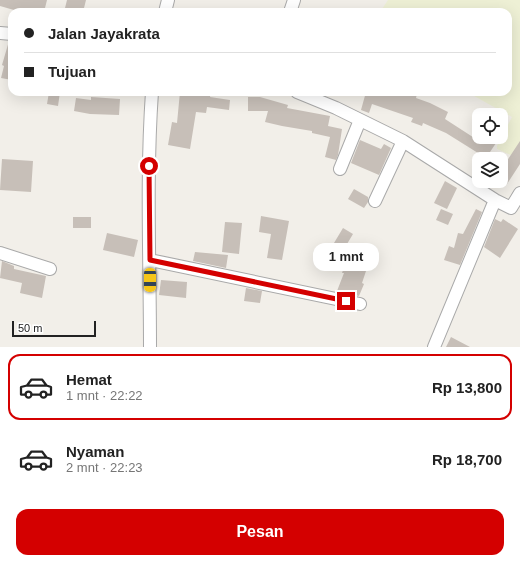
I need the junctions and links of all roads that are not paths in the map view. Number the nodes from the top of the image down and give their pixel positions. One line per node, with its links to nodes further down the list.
1 (152, 96): 11 (street)
2 (306, 96): 3 (street)
3 (360, 120): 4 (street); 5 (street)
4 (403, 141): 7 (street); 8 (street)
5 (340, 169)
6 (520, 193): 9 (street)
7 (496, 200): 9 (street); 15 (street)
8 (374, 201)
9 (516, 211)
10 (0, 253): 12 (street)
11 (150, 260): 13 (street); 14 (street)
12 (50, 269)
13 (360, 304)
14 (150, 347)
15 (434, 347)

